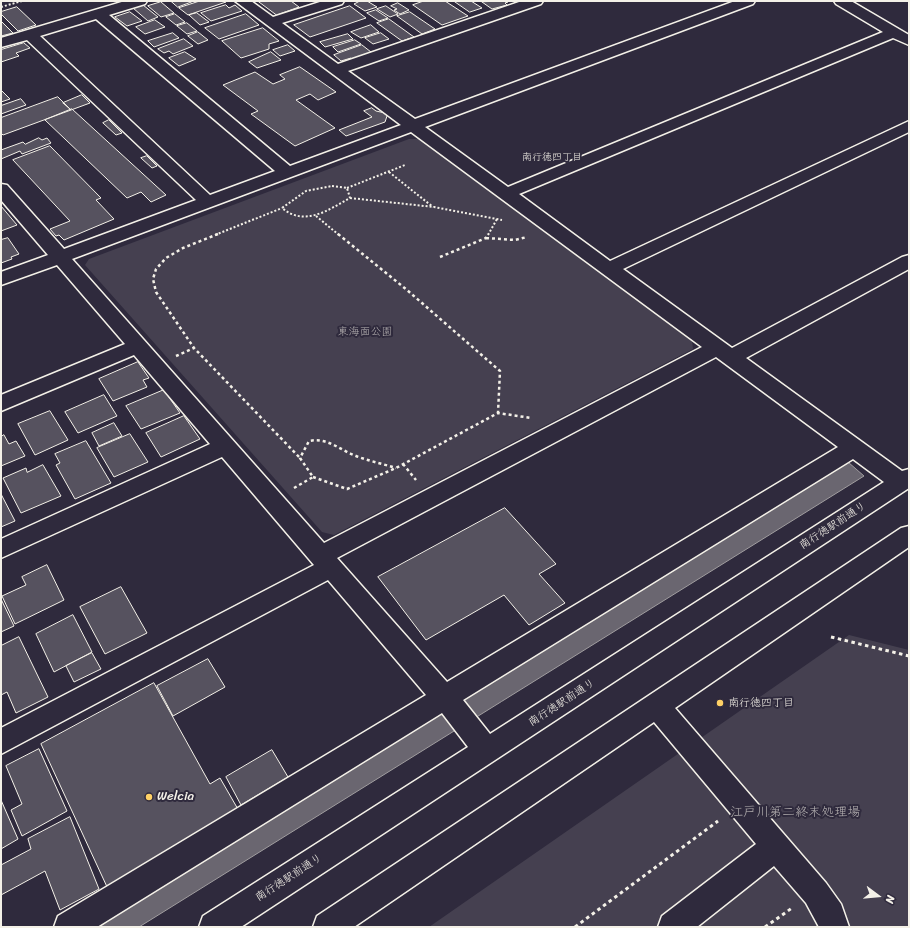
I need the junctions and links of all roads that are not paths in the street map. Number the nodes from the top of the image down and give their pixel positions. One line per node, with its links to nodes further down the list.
1 (140, 1): 7 (street)
2 (242, 1): 8 (street)
3 (337, 1): 8 (street)
4 (536, 1): 13 (street)
5 (748, 1): 14 (street)
6 (841, 1): 9 (street)
7 (98, 14): 10 (street); 16 (street)
8 (271, 22): 13 (street)
9 (894, 32): 11 (street); 18 (street)
10 (29, 34): 12 (street); 19 (street)
11 (909, 40)
12 (1, 43)
13 (336, 70): 14 (street)
14 (412, 126): 16 (street); 18 (street)
15 (909, 126): 22 (street)
16 (287, 172): 19 (street)
17 (1, 189): 20 (street)
18 (505, 194): 22 (street)
19 (208, 202): 20 (street)
20 (60, 257): 23 (street); 24 (street)
21 (909, 261): 25 (street)
22 (608, 269): 25 (street)
23 (1, 279)
24 (138, 346): 26 (street); 27 (street)
25 (723, 353): 28 (street); 32 (street)
26 (1, 403)
27 (225, 446): 31 (street); 32 (street)
28 (854, 448): 29 (street); 34 (street)
29 (905, 480): 36 (street, 南行徳駅前通り)
30 (909, 535): 33 (street)
31 (1, 549)
32 (326, 561): 34 (street); 35 (street)
33 (657, 706): 37 (street); 40 (street)
34 (454, 709): 36 (street); 38 (street)
35 (1, 742)
36 (487, 751): 39 (street, 南行徳駅前通り)
37 (776, 847): 41 (street); 42 (street)
38 (69, 927)
39 (214, 927)
40 (328, 927)
41 (673, 927)
42 (834, 927)

